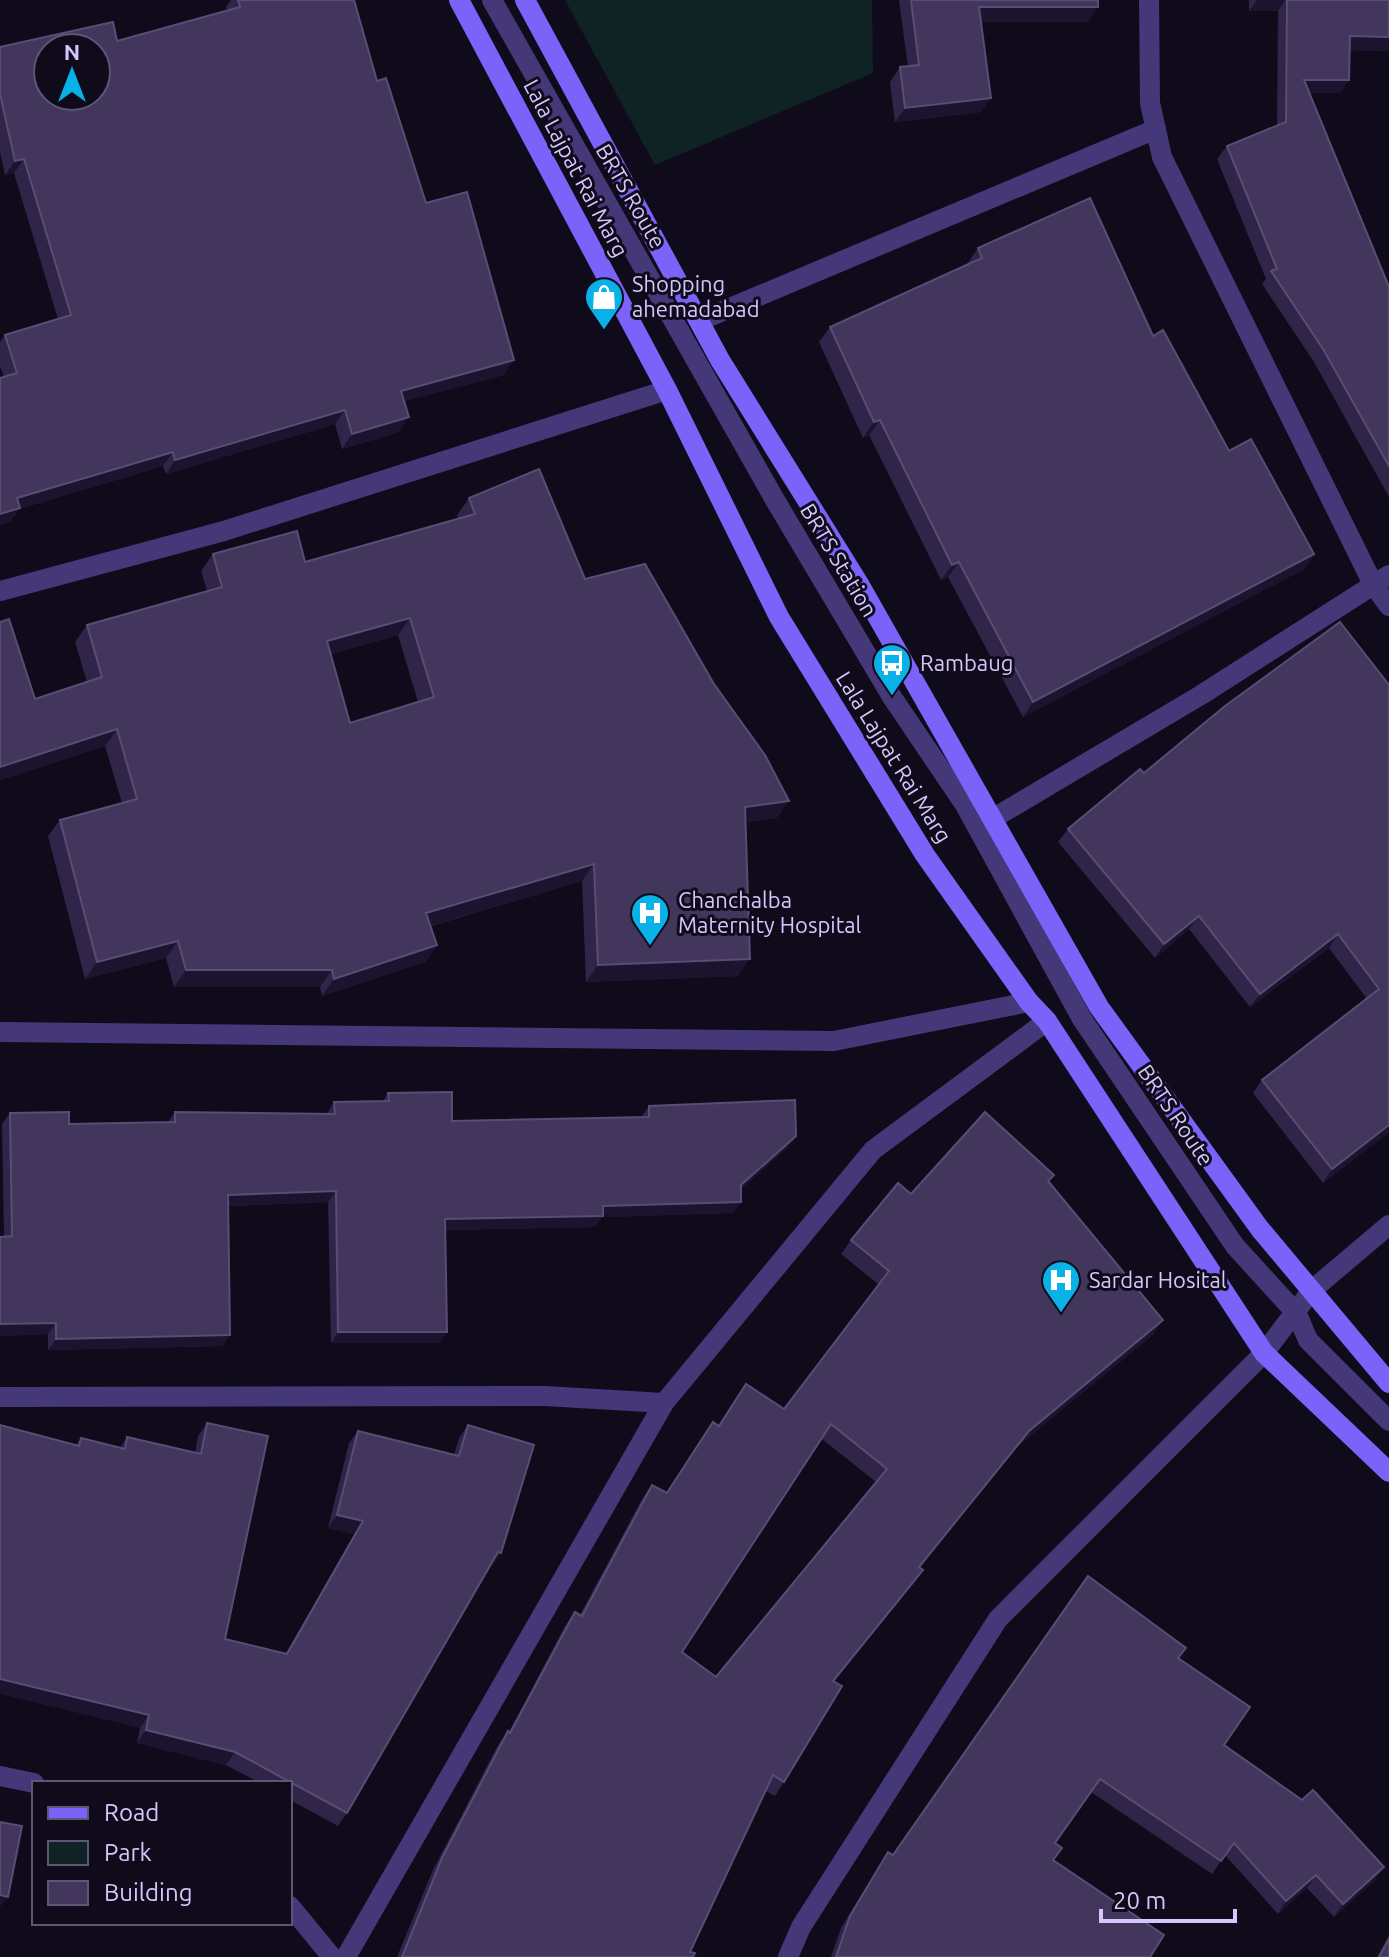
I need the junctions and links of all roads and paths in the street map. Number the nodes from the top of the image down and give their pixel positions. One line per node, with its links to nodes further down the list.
1 (459, 0): 7 (main road, Lala Lajpat Rai Marg)
2 (492, 0): 8 (street, BRTS Route)
3 (525, 0): 6 (main road, Lala Lajpat Rai Marg)
4 (1149, 0): 5 (street)
5 (1156, 129): 6 (street); 9 (street)
6 (699, 321): 13 (main road, Lala Lajpat Rai Marg)
7 (667, 390): 10 (street); 14 (main road, Lala Lajpat Rai Marg)
8 (775, 500): 12 (street, BRTS Station)
9 (1381, 579): 11 (street); 13 (street)
10 (0, 591)
11 (1389, 606)
12 (965, 805): 19 (street, BRTS Route)
13 (992, 819): 18 (main road, Lala Lajpat Rai Marg)
14 (1029, 1002): 15 (main road, Lala Lajpat Rai Marg); 16 (street)
15 (1047, 1021): 20 (main road, Lala Lajpat Rai Marg); 23 (street)
16 (0, 1032)
17 (1389, 1225): 18 (street)
18 (1312, 1290): 19 (street); 21 (main road, Lala Lajpat Rai Marg)
19 (1297, 1314): 20 (street); 24 (street, BRTS Route)
20 (1264, 1353): 25 (main road, Lala Lajpat Rai Marg); 31 (street)
21 (1389, 1383)
22 (0, 1397): 23 (street)
23 (664, 1403): 30 (street)
24 (1389, 1421)
25 (1389, 1472)
26 (0, 1776): 27 (street)
27 (32, 1783)
28 (292, 1908): 29 (street)
29 (332, 1957)
30 (346, 1957)
31 (788, 1957)

